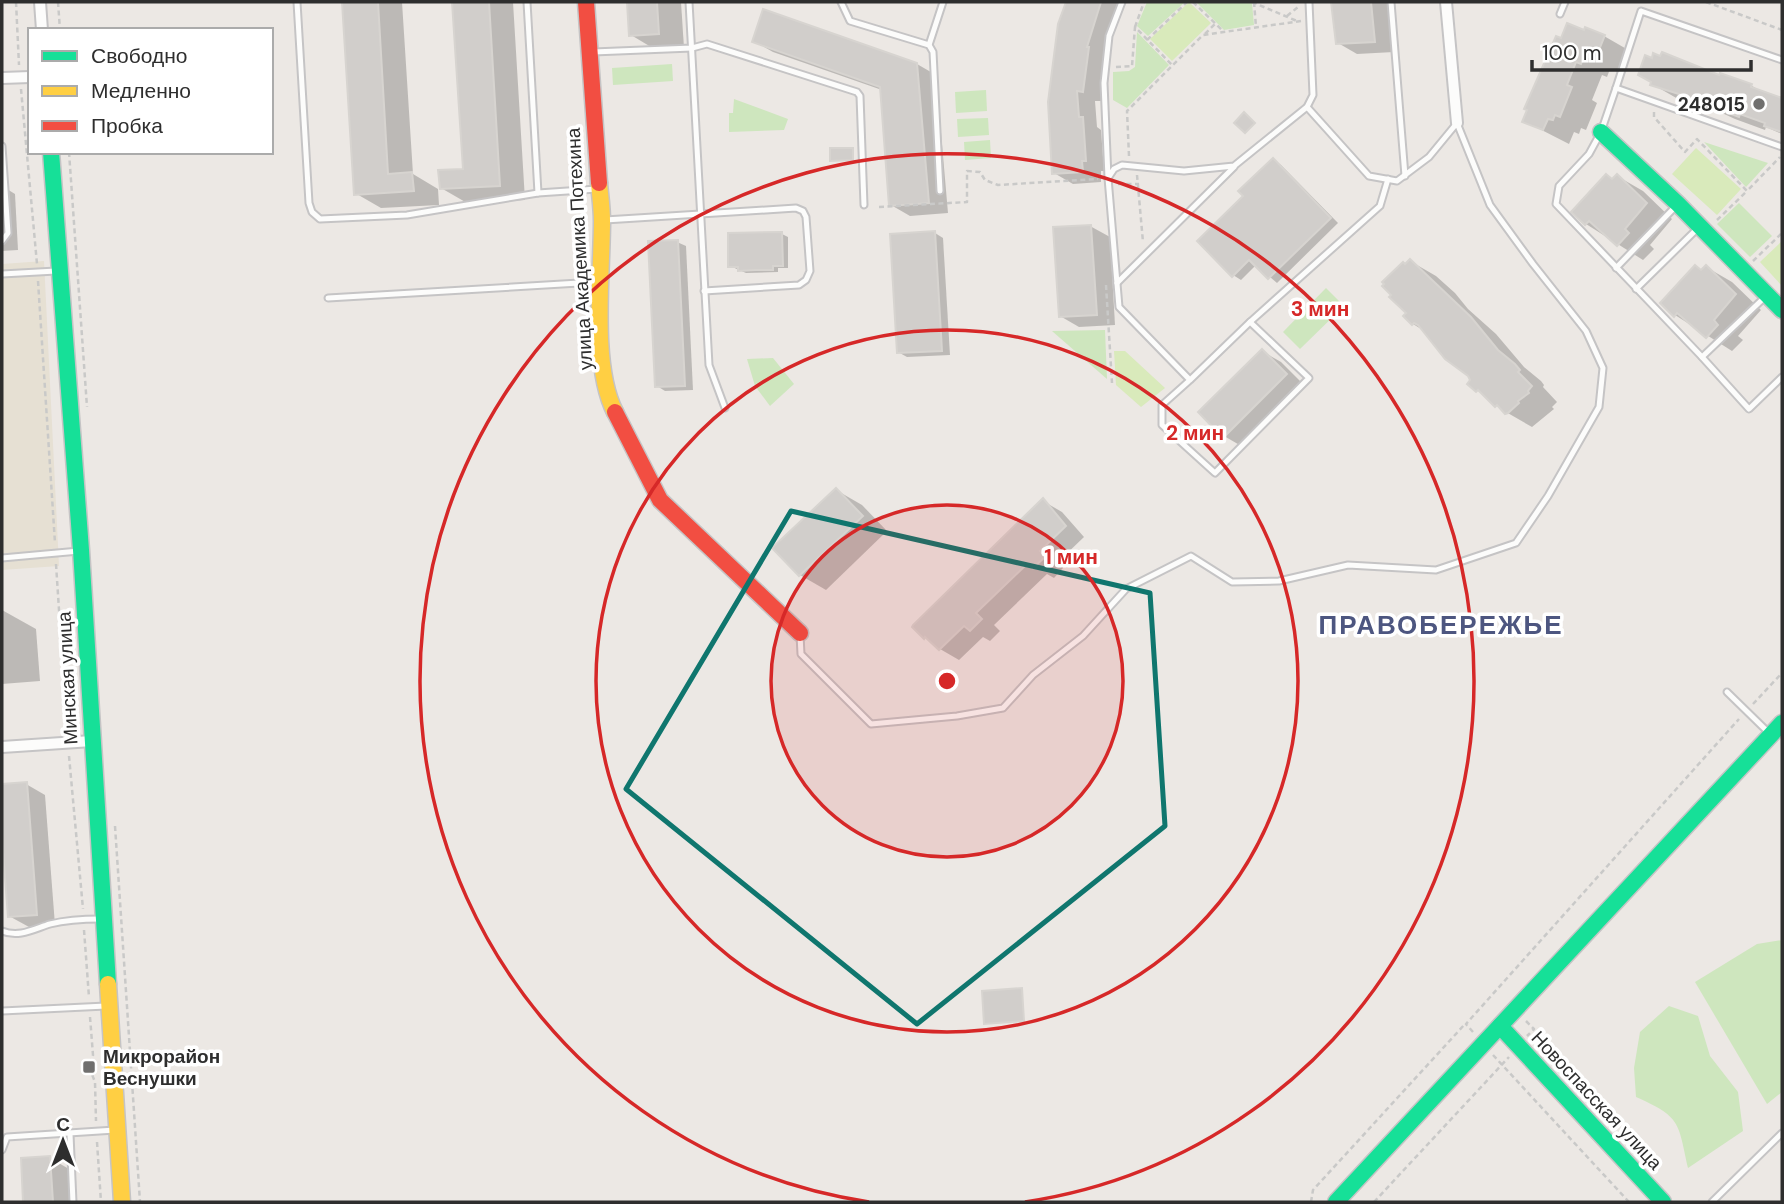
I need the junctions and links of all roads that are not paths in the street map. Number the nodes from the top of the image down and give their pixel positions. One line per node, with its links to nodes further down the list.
1 (40, 2): 16 (street)
2 (297, 2): 36 (lane)
3 (527, 2): 36 (lane)
4 (586, 2): 19 (street, улица Академика Потехина)
5 (689, 2): 18 (lane)
6 (841, 2): 17 (lane)
7 (943, 2): 17 (lane)
8 (1122, 2): 33 (lane)
9 (1306, 2): 24 (lane)
10 (1391, 2): 31 (lane)
11 (1446, 2): 25 (street)
12 (1565, 2): 15 (lane)
13 (1644, 2): 14 (lane)
14 (1641, 11): 20 (lane); 23 (lane)
15 (1560, 14)
16 (42, 28)
17 (929, 45): 35 (lane)
18 (692, 48): 19 (lane); 38 (lane); 39 (lane)
19 (590, 52): 34 (street, улица Академика Потехина)
20 (1782, 60)
21 (25, 77): 22 (street)
22 (2, 78)
23 (1616, 88): 26 (lane); 28 (lane)
24 (1307, 107): 30 (lane); 32 (lane)
25 (1457, 123): 31 (lane); 60 (lane)
26 (1601, 132): 37 (street); 43 (lane)
27 (2, 146): 42 (lane)
28 (1782, 147)
29 (51, 154): 44 (street, Минская улица)
30 (1234, 166): 33 (lane); 47 (lane)
31 (1405, 176): 32 (lane)
32 (1388, 179): 53 (lane)
33 (1109, 181): 47 (lane)
34 (600, 189): 36 (lane); 40 (street, улица Академика Потехина)
35 (940, 191)
36 (538, 193)
37 (1678, 204): 41 (street); 43 (lane)
38 (864, 205)
39 (700, 214): 40 (lane); 49 (lane); 49 (lane)
40 (602, 220): 46 (street, улица Академика Потехина)
41 (1703, 229): 48 (lane); 50 (street)
42 (2, 241)
43 (1616, 268): 48 (lane)
44 (59, 271): 45 (lane); 58 (street, Минская улица)
45 (2, 274)
46 (600, 282): 51 (lane); 60 (street, улица Академика Потехина)
47 (1117, 283): 56 (lane)
48 (1636, 289): 54 (lane)
49 (704, 291): 57 (lane)
50 (1766, 295): 52 (street); 54 (lane)
51 (328, 298)
52 (1782, 310)
53 (1250, 322): 56 (lane); 56 (lane)
54 (1702, 357): 55 (lane)
55 (1782, 377)
56 (1190, 380)
57 (725, 408)
58 (80, 551): 59 (lane); 63 (street, Минская улица)
59 (2, 558)
60 (800, 633)
61 (1727, 692): 62 (lane)
62 (1777, 729): 69 (street)
63 (92, 741): 64 (street); 65 (street, Минская улица)
64 (2, 747)
65 (104, 918): 66 (lane); 67 (street, Минская улица)
66 (2, 931)
67 (110, 1006): 68 (lane); 70 (street, Минская улица)
68 (2, 1011)
69 (1500, 1027): 76 (street); 77 (street, Новоспасская улица)
70 (118, 1130): 72 (lane); 75 (street, Минская улица)
71 (1782, 1133): 78 (lane)
72 (70, 1134): 73 (lane); 74 (lane)
73 (2, 1150)
74 (73, 1202)
75 (122, 1202)
76 (1336, 1202)
77 (1663, 1202)
78 (1712, 1202)

